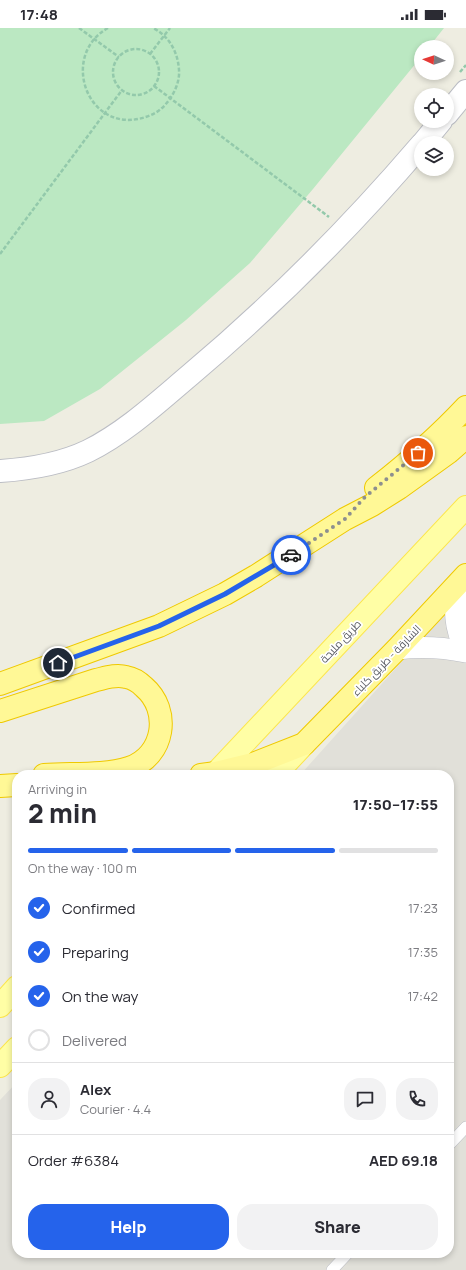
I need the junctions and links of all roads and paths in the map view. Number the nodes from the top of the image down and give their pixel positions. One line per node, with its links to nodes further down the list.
1 (80, 28): 6 (path)
2 (108, 28): 6 (path)
3 (153, 28): 5 (path)
4 (170, 28): 5 (path)
5 (164, 36): 7 (path); 12 (path)
6 (94, 39): 8 (path); 14 (path)
7 (150, 54): 8 (path); 9 (path)
8 (119, 57): 10 (path)
9 (154, 86): 10 (path); 12 (path)
10 (122, 90): 14 (path)
11 (466, 90): 13 (street)
12 (171, 99): 14 (path); 18 (path)
13 (454, 105)
14 (106, 113): 19 (path)
15 (435, 128): 16 (street)
16 (429, 136)
17 (414, 153): 22 (street)
18 (324, 223)
19 (0, 254)
20 (466, 408): 24 (highway)
21 (466, 436): 24 (highway)
22 (0, 470)
23 (466, 507): 32 (main road, طريق مليحة)
24 (345, 519): 28 (highway)
25 (463, 579): 26 (highway, الشارقة - طريق كلباء); 27 (street)
26 (397, 649): 27 (street); 30 (highway, الشارقة - طريق كلباء)
27 (466, 652)
28 (0, 684)
29 (0, 711): 31 (highway)
30 (304, 744): 33 (highway); 34 (main road)
31 (115, 770)
32 (214, 770)
33 (228, 770)
34 (280, 770)
35 (12, 993): 36 (main road)
36 (0, 1006)
37 (12, 1053): 38 (main road)
38 (0, 1066)
39 (466, 1127): 40 (lane)
40 (454, 1140)
41 (343, 1258): 42 (lane)
42 (332, 1270)

